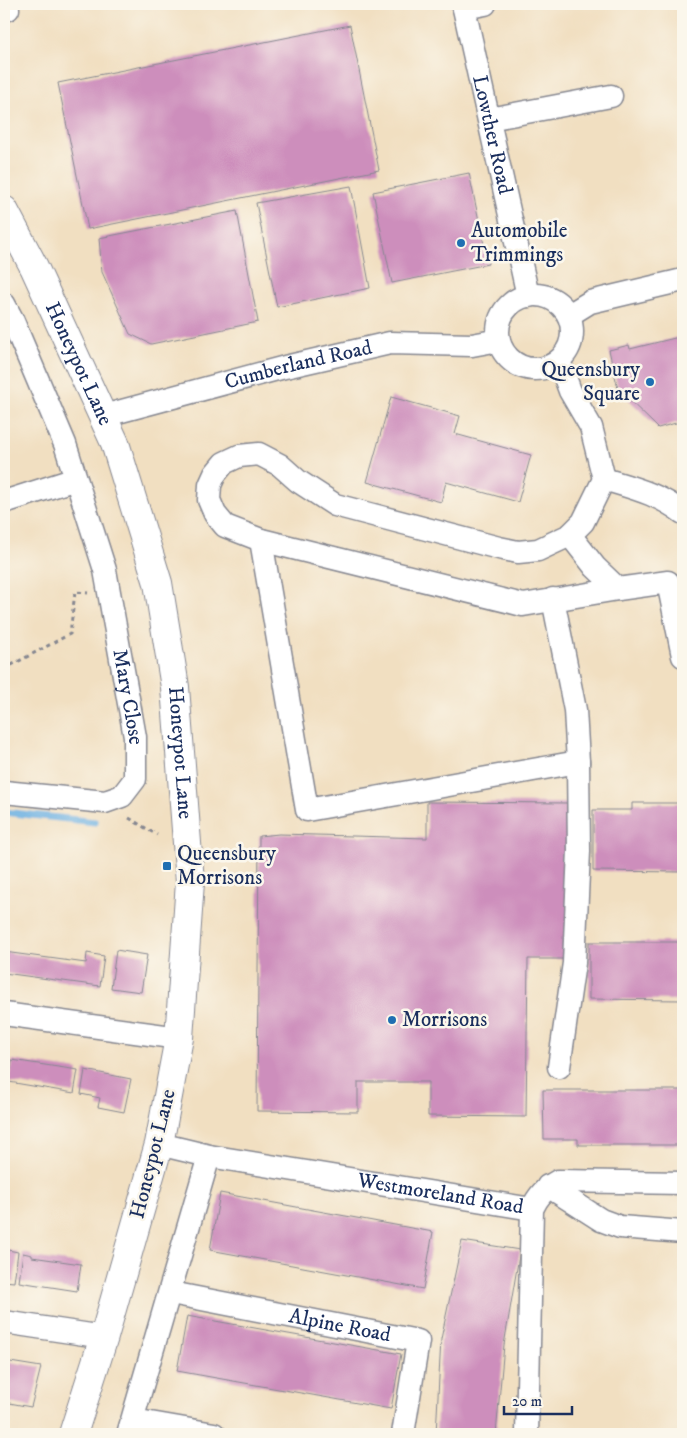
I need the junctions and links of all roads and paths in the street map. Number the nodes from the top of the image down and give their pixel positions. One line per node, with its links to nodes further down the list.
1 (471, 5): 3 (street, Lowther Road)
2 (611, 96): 3 (street)
3 (489, 119): 6 (street, Lowther Road)
4 (4, 210): 11 (main road, Honeypot Lane)
5 (683, 280): 8 (street)
6 (528, 296): 8 (street); 9 (street)
7 (4, 304): 12 (street, Mary Close)
8 (569, 315): 10 (street)
9 (499, 340): 10 (street); 11 (street, Cumberland Road)
10 (559, 361): 13 (street)
11 (103, 416): 26 (main road, Honeypot Lane)
12 (76, 479): 14 (street); 19 (street, Mary Close)
13 (604, 479): 15 (street); 16 (street)
14 (4, 502)
15 (683, 513)
16 (570, 535): 17 (street); 18 (street)
17 (261, 540): 20 (street); 23 (street)
18 (618, 589): 20 (street); 21 (street)
19 (110, 593): 22 (path); 24 (street, Mary Close)
20 (553, 600): 23 (street)
21 (683, 656)
22 (4, 669)
23 (578, 762): 27 (street)
24 (4, 792)
25 (4, 1014): 26 (street)
26 (179, 1038): 28 (main road, Honeypot Lane)
27 (559, 1067)
28 (159, 1144): 29 (street, Westmoreland Road); 36 (main road, Honeypot Lane)
29 (210, 1156): 32 (street, Westmoreland Road); 34 (street)
30 (683, 1183): 31 (street)
31 (548, 1186): 32 (street); 33 (street)
32 (532, 1209): 41 (street, Westmoreland Road)
33 (683, 1232)
34 (170, 1293): 37 (street); 40 (street, Alpine Road)
35 (4, 1322): 36 (street)
36 (104, 1337): 38 (main road, Honeypot Lane)
37 (131, 1427): 39 (street)
38 (73, 1434)
39 (214, 1434)
40 (403, 1434)
41 (527, 1434)

